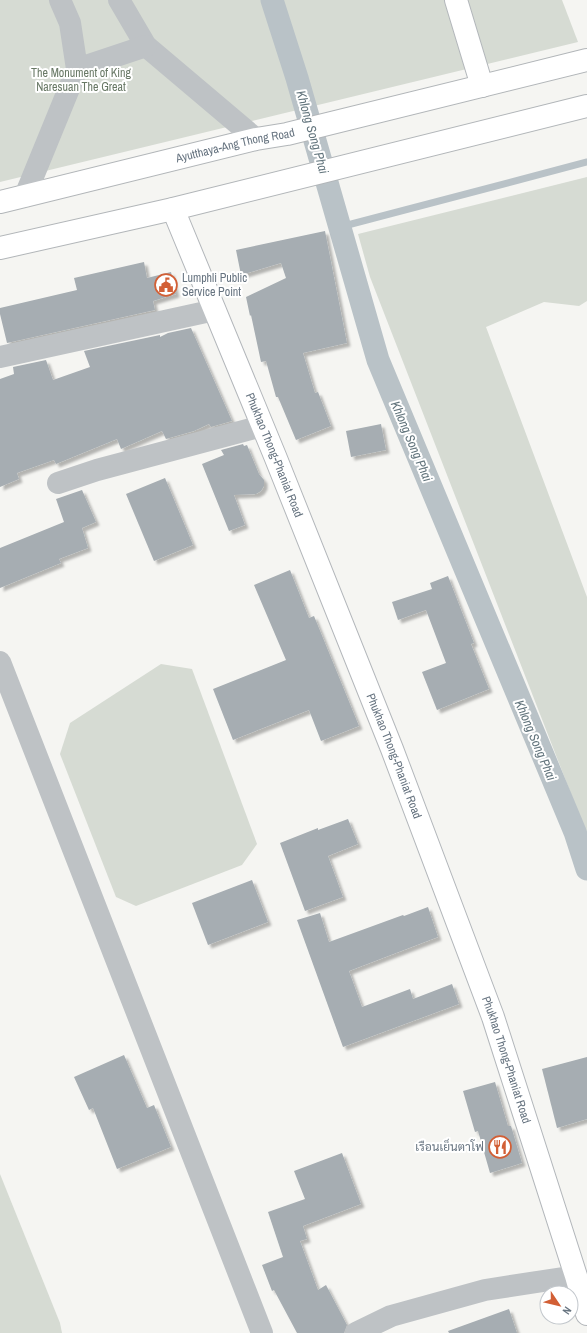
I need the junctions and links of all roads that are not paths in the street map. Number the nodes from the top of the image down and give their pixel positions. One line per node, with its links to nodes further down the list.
1 (60, 0): 6 (street)
2 (119, 0): 4 (street)
3 (456, 0): 7 (street)
4 (146, 46): 6 (street); 9 (street)
5 (587, 60): 7 (street, Ayutthaya-Ang Thong Road)
6 (76, 69): 10 (street)
7 (482, 86): 9 (street, Ayutthaya-Ang Thong Road)
8 (587, 106): 12 (street)
9 (256, 139): 10 (street, Ayutthaya-Ang Thong Road)
10 (24, 196): 11 (street, Ayutthaya-Ang Thong Road)
11 (0, 202)
12 (173, 209): 13 (street); 14 (street, Phukhao Thong-Phaniat Road)
13 (0, 248)
14 (215, 310): 15 (street); 16 (street, Phukhao Thong-Phaniat Road)
15 (0, 357)
16 (262, 426): 17 (street); 19 (street, Phukhao Thong-Phaniat Road)
17 (58, 483)
18 (0, 662): 21 (street)
19 (576, 1276): 20 (street, Phukhao Thong-Phaniat Road); 22 (street)
20 (587, 1314)
21 (262, 1333)
22 (356, 1333)

